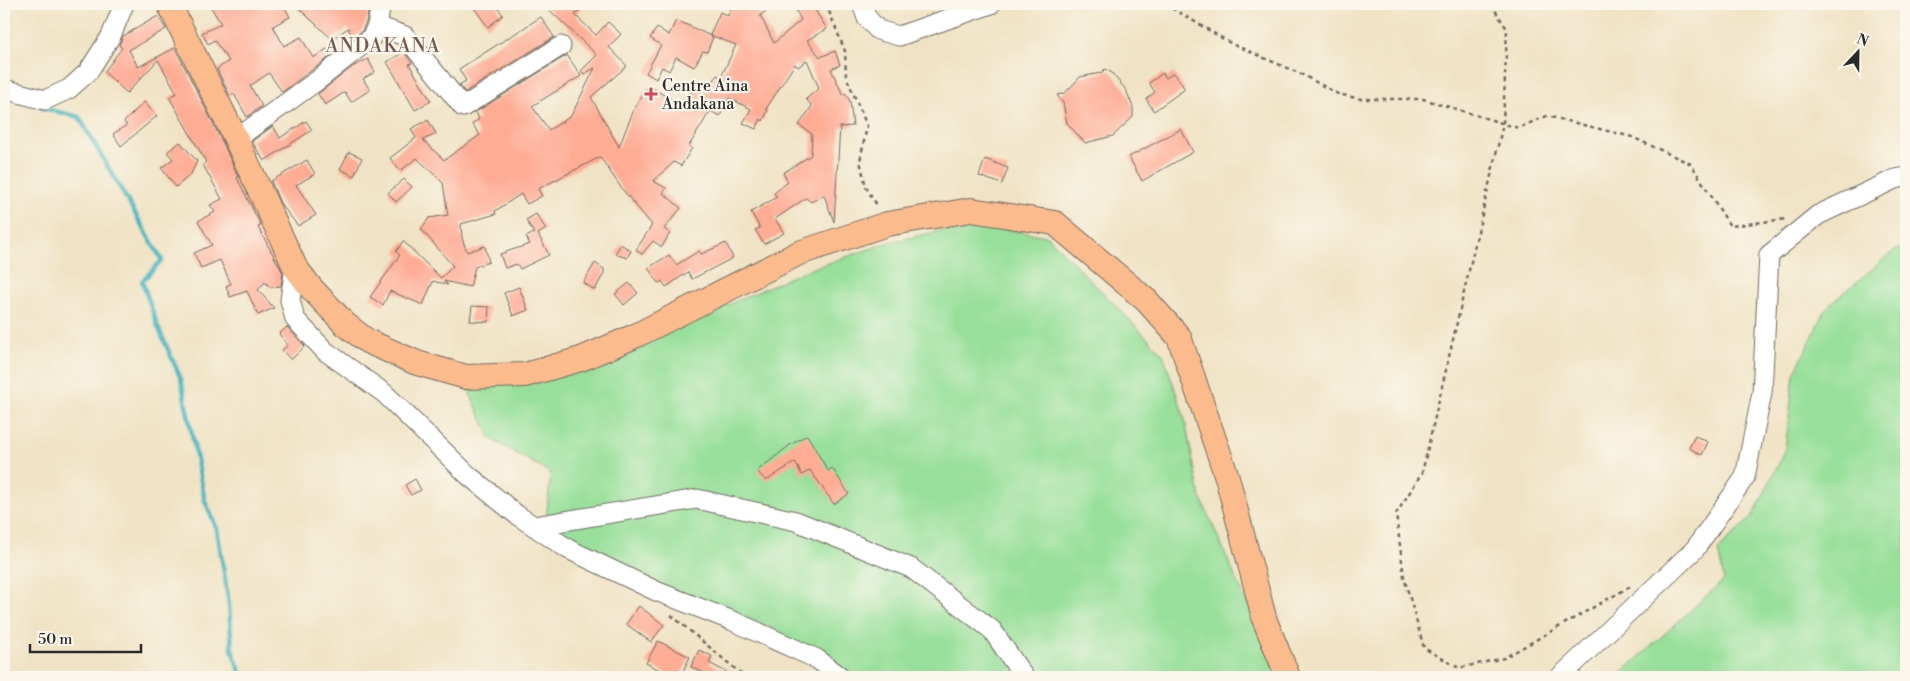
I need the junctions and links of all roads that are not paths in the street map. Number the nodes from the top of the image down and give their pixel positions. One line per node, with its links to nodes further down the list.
1 (124, 4): 8 (street)
2 (169, 4): 9 (main road)
3 (381, 4): 6 (street)
4 (862, 4): 5 (street)
5 (991, 4)
6 (377, 26): 7 (street); 9 (street)
7 (561, 46)
8 (4, 89)
9 (236, 139): 11 (main road)
10 (1906, 177): 16 (street)
11 (295, 267): 12 (street); 15 (main road)
12 (534, 526): 13 (street); 14 (street)
13 (841, 677)
14 (1024, 677)
15 (1288, 677)
16 (1560, 677)

